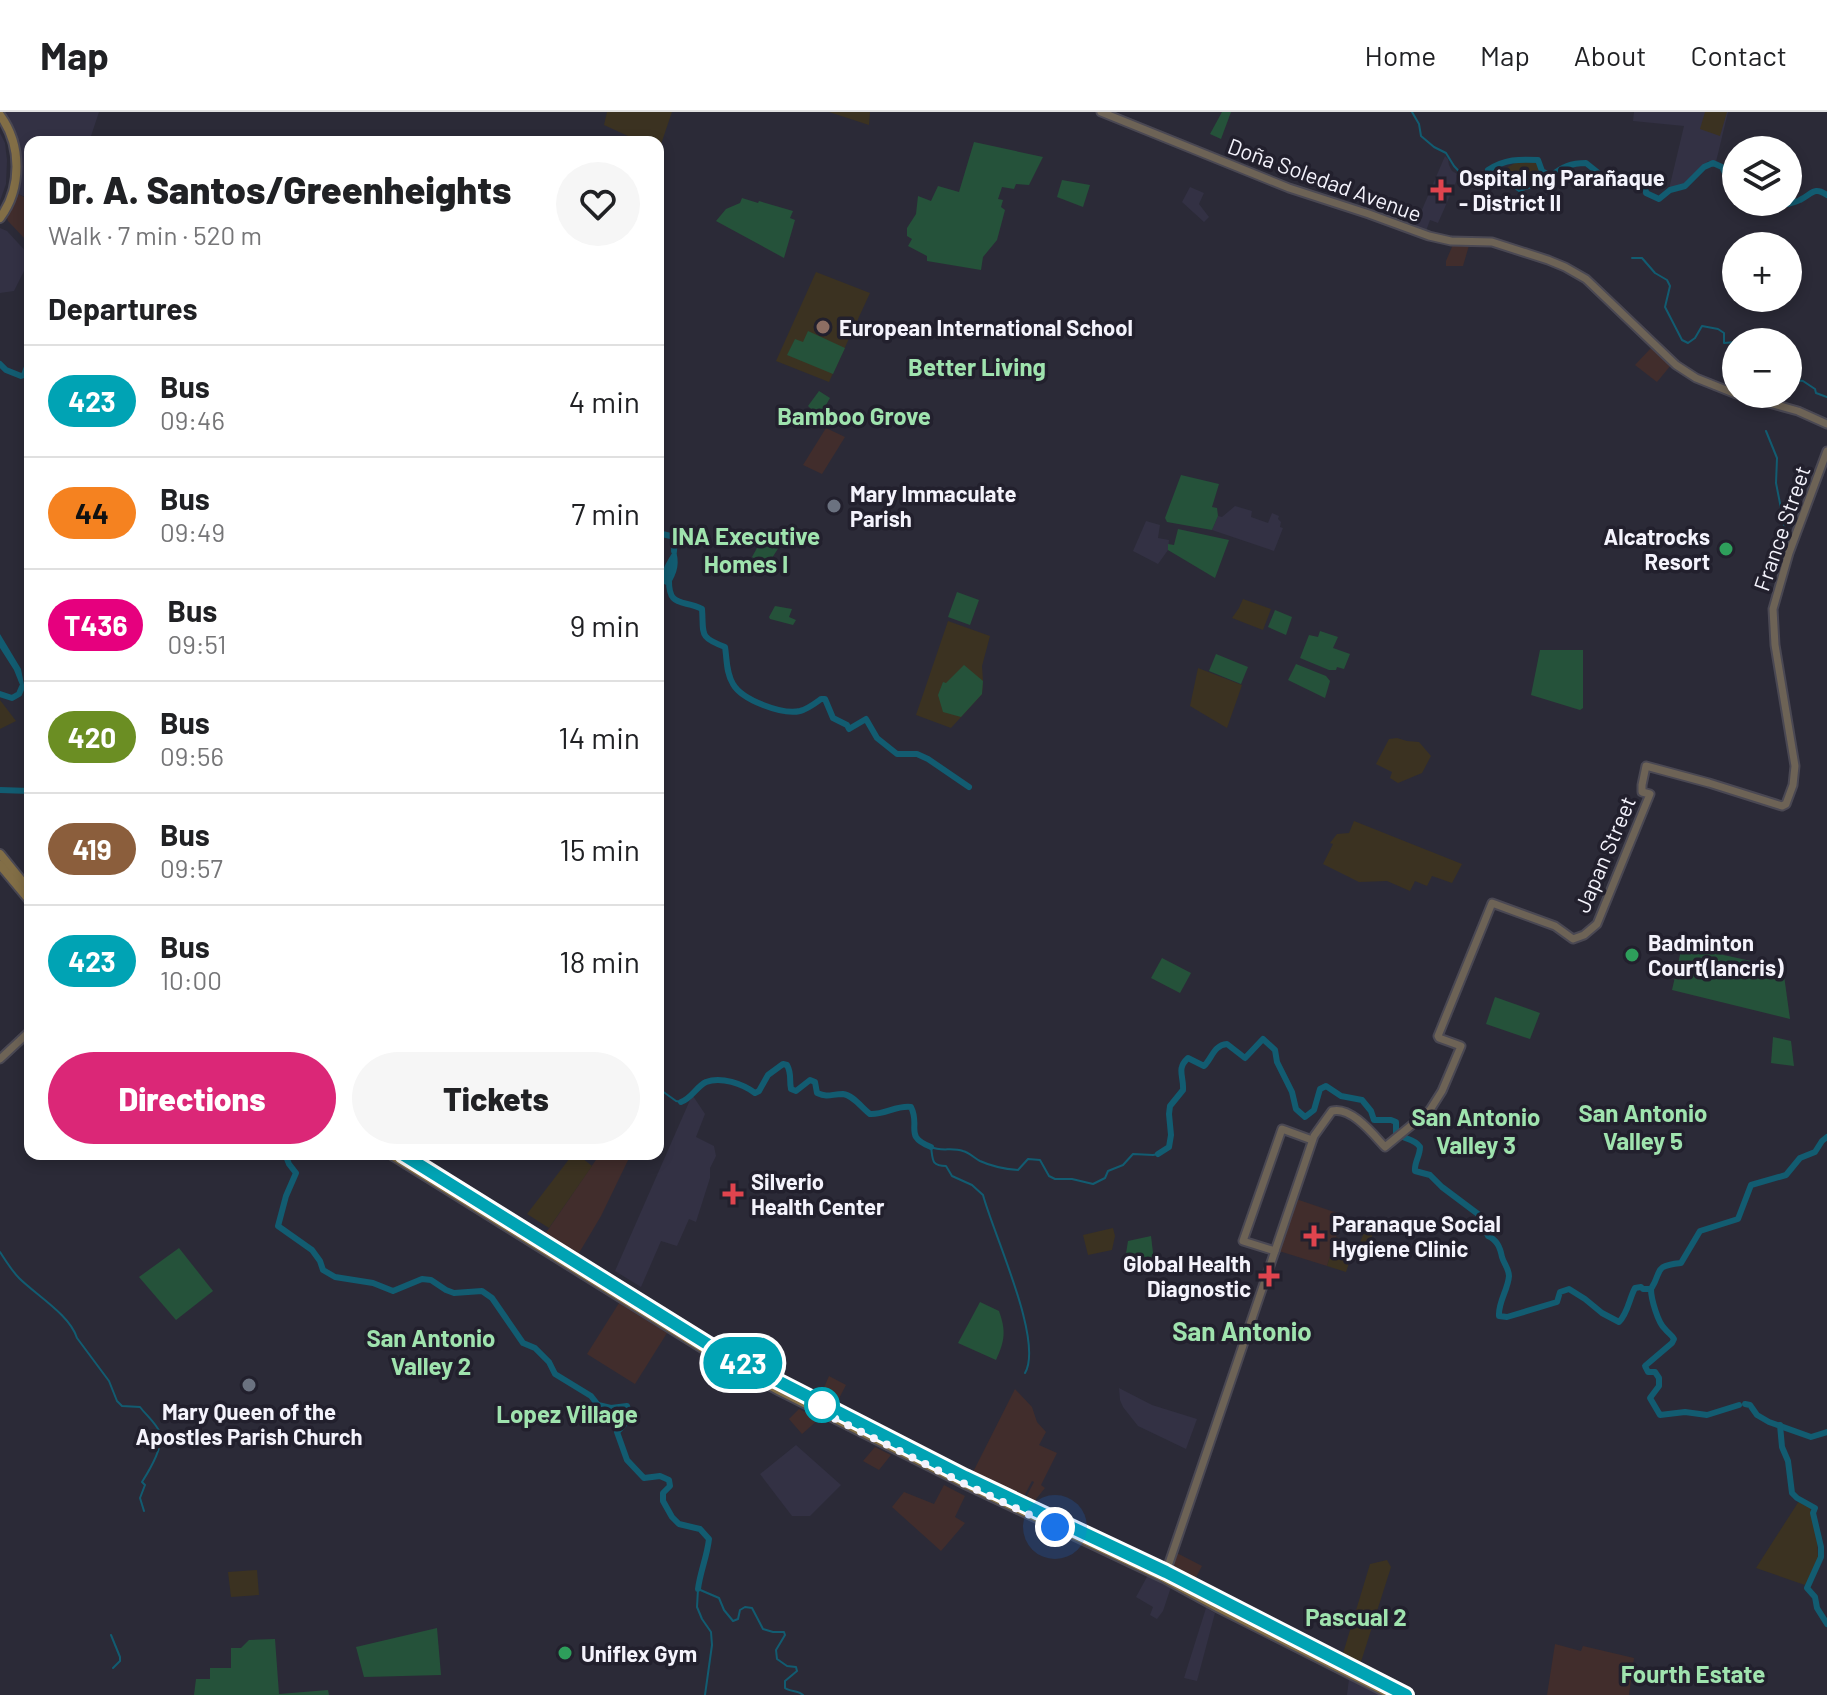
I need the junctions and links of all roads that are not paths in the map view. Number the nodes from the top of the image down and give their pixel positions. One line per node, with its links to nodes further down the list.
1 (1101, 112): 6 (main road, Doña Soledad Avenue)
2 (0, 115): 5 (main road)
3 (0, 124): 4 (main road)
4 (0, 210)
5 (0, 218)
6 (1722, 388)
7 (1787, 408): 8 (main road, Doña Soledad Avenue)
8 (1827, 424)
9 (1827, 451): 10 (main road, France Street)
10 (1646, 766): 17 (main road, Japan Street)
11 (0, 854): 13 (main road)
12 (0, 865): 14 (main road)
13 (24, 884)
14 (24, 894)
15 (24, 1037): 16 (main road)
16 (0, 1059)
17 (1312, 1140): 20 (main road); 20 (main road)
18 (400, 1160): 21 (main road)
19 (411, 1160): 21 (main road)
20 (1275, 1251): 22 (main road)
21 (625, 1297): 22 (main road)
22 (1165, 1575): 23 (main road)
23 (1379, 1684): 24 (main road); 25 (main road)
24 (1392, 1695)
25 (1406, 1695)

